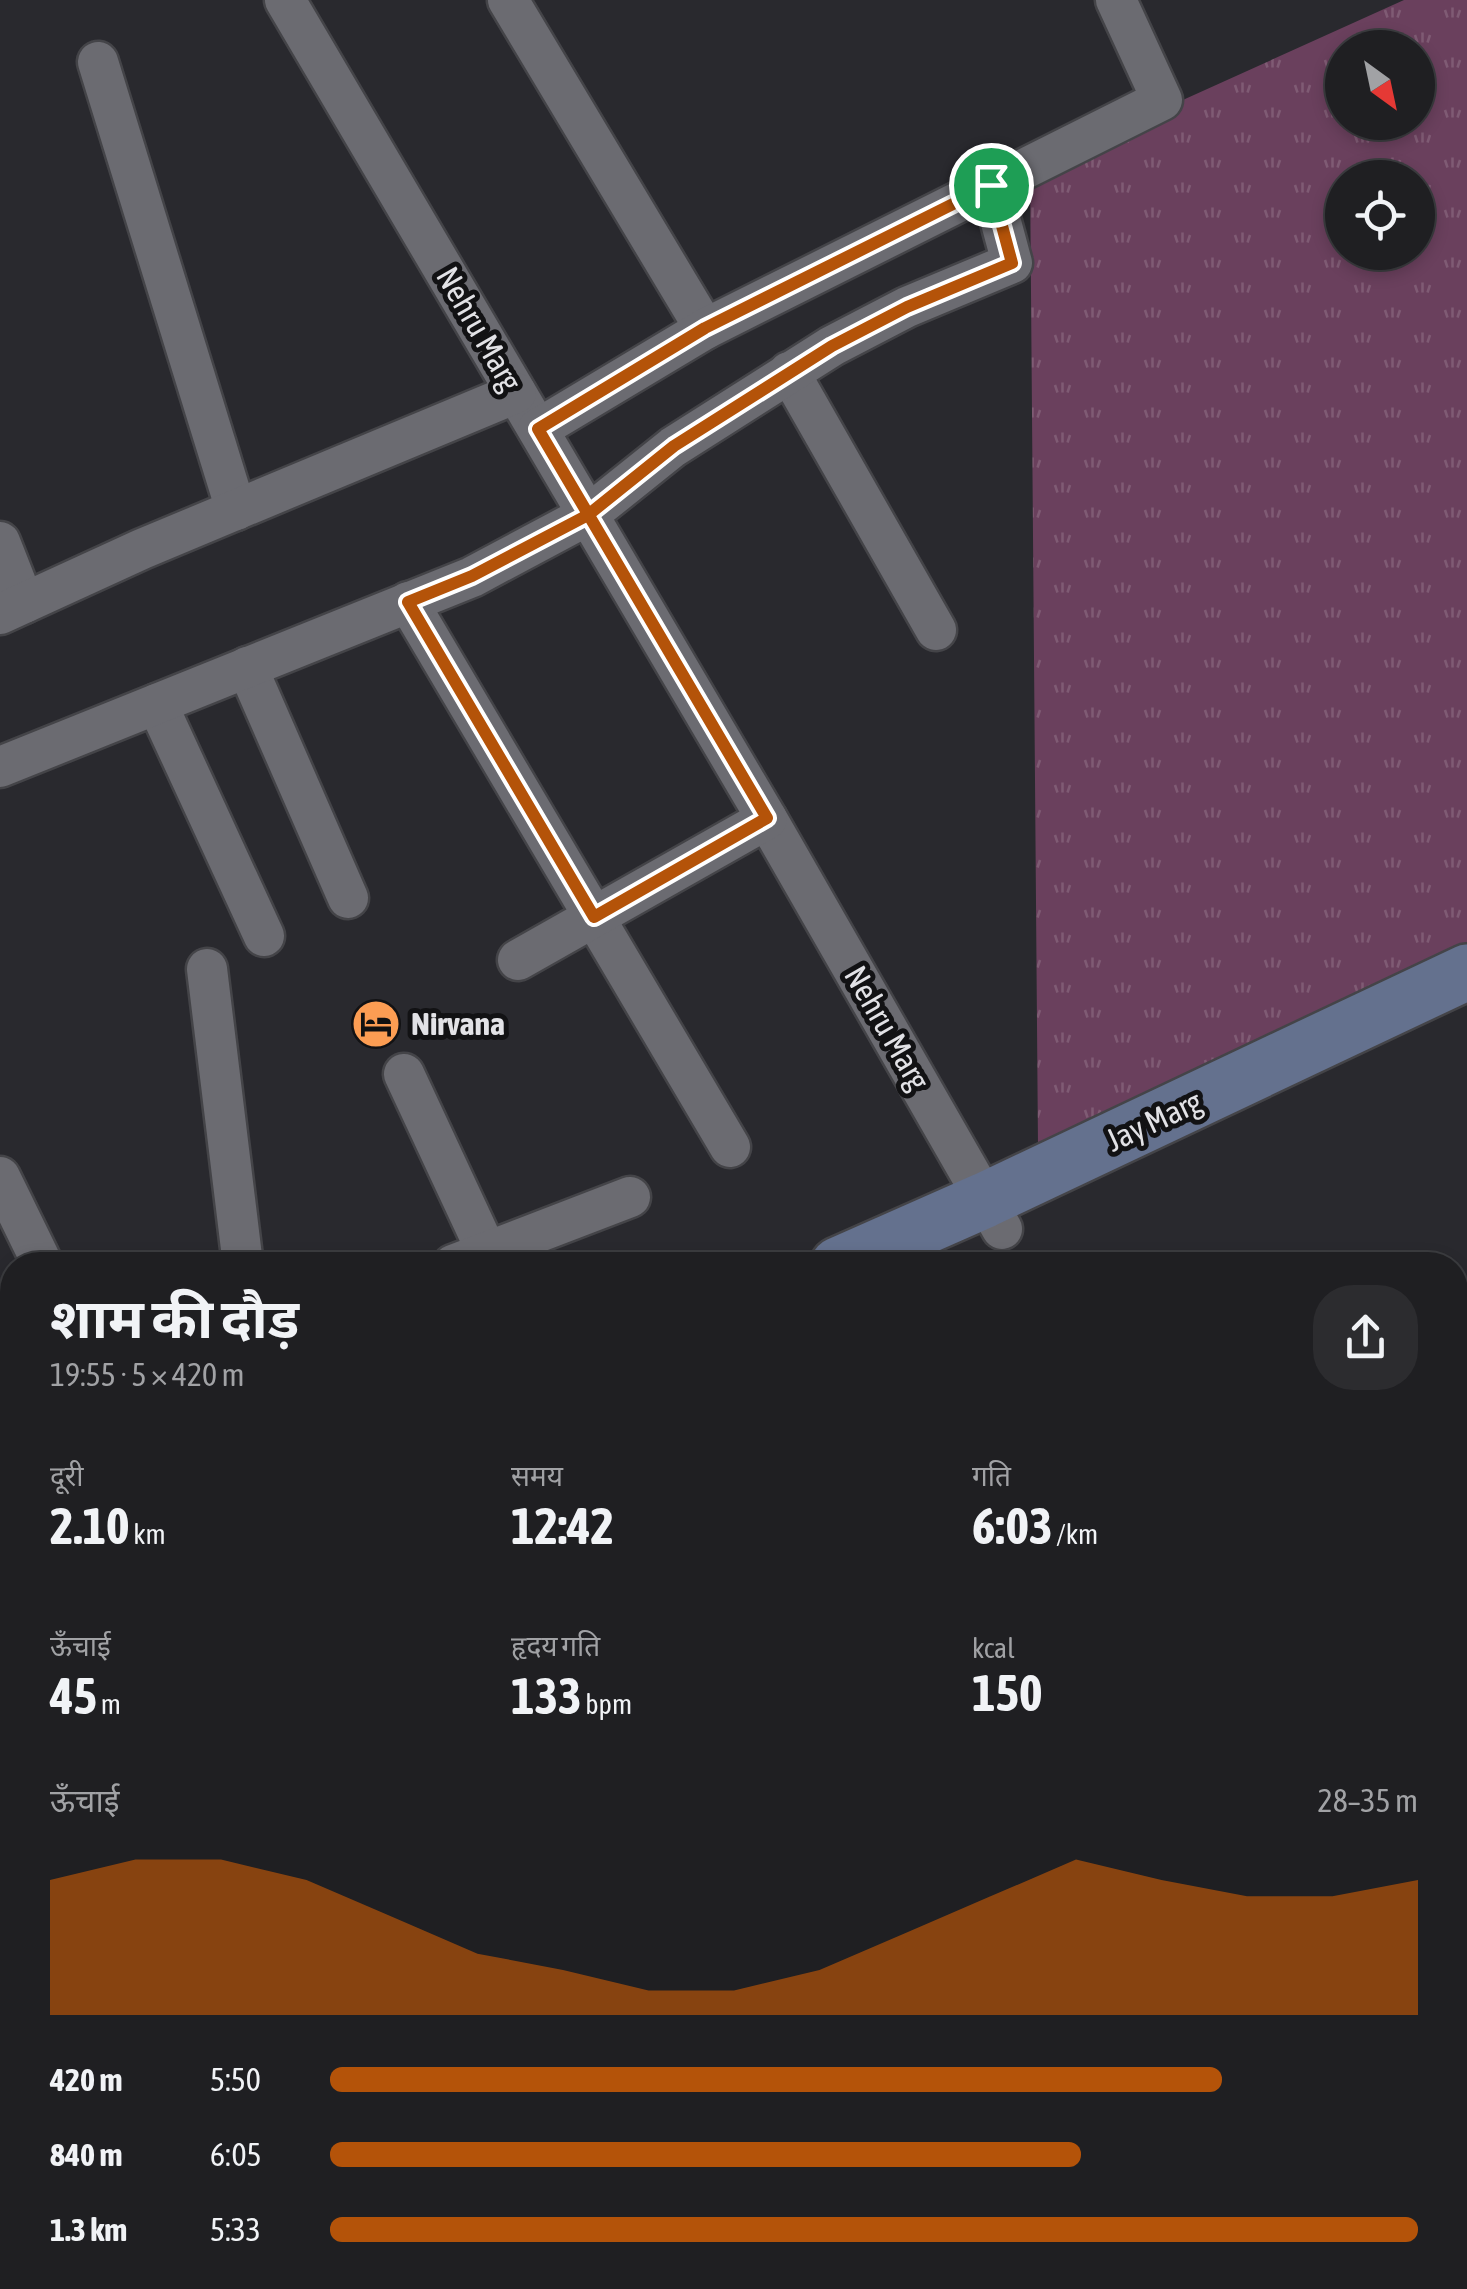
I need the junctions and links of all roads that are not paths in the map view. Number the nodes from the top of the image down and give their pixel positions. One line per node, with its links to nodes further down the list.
1 (286, 0): 8 (street, Nehru Marg)
2 (508, 0): 6 (street)
3 (1116, 0): 5 (street)
4 (98, 62): 10 (street)
5 (991, 185): 6 (street); 7 (street)
6 (705, 328): 9 (street)
7 (789, 372): 11 (street); 15 (street)
8 (516, 392): 9 (street, Nehru Marg); 10 (street)
9 (538, 429): 11 (street, Nehru Marg)
10 (236, 510): 14 (street)
11 (588, 515): 13 (street); 19 (street, Nehru Marg)
12 (0, 542): 14 (street)
13 (408, 602): 16 (street); 21 (street)
14 (12, 608)
15 (936, 630)
16 (247, 667): 17 (street); 20 (street)
17 (157, 704): 18 (street); 22 (street)
18 (0, 767)
19 (767, 818): 21 (street); 31 (street, Nehru Marg)
20 (348, 898)
21 (594, 917): 23 (street); 28 (street)
22 (264, 936)
23 (518, 960)
24 (207, 969): 34 (street)
25 (1467, 972): 31 (main road, Jay Marg)
26 (1467, 1011): 31 (main road, Jay Marg)
27 (404, 1074): 35 (street)
28 (730, 1147)
29 (0, 1176): 32 (street)
30 (630, 1197): 36 (street)
31 (993, 1215): 37 (main road, Jay Marg); 38 (main road, Jay Marg)
32 (12, 1232): 33 (street)
33 (31, 1252)
34 (241, 1252)
35 (474, 1252)
36 (496, 1252)
37 (878, 1252)
38 (940, 1252)

